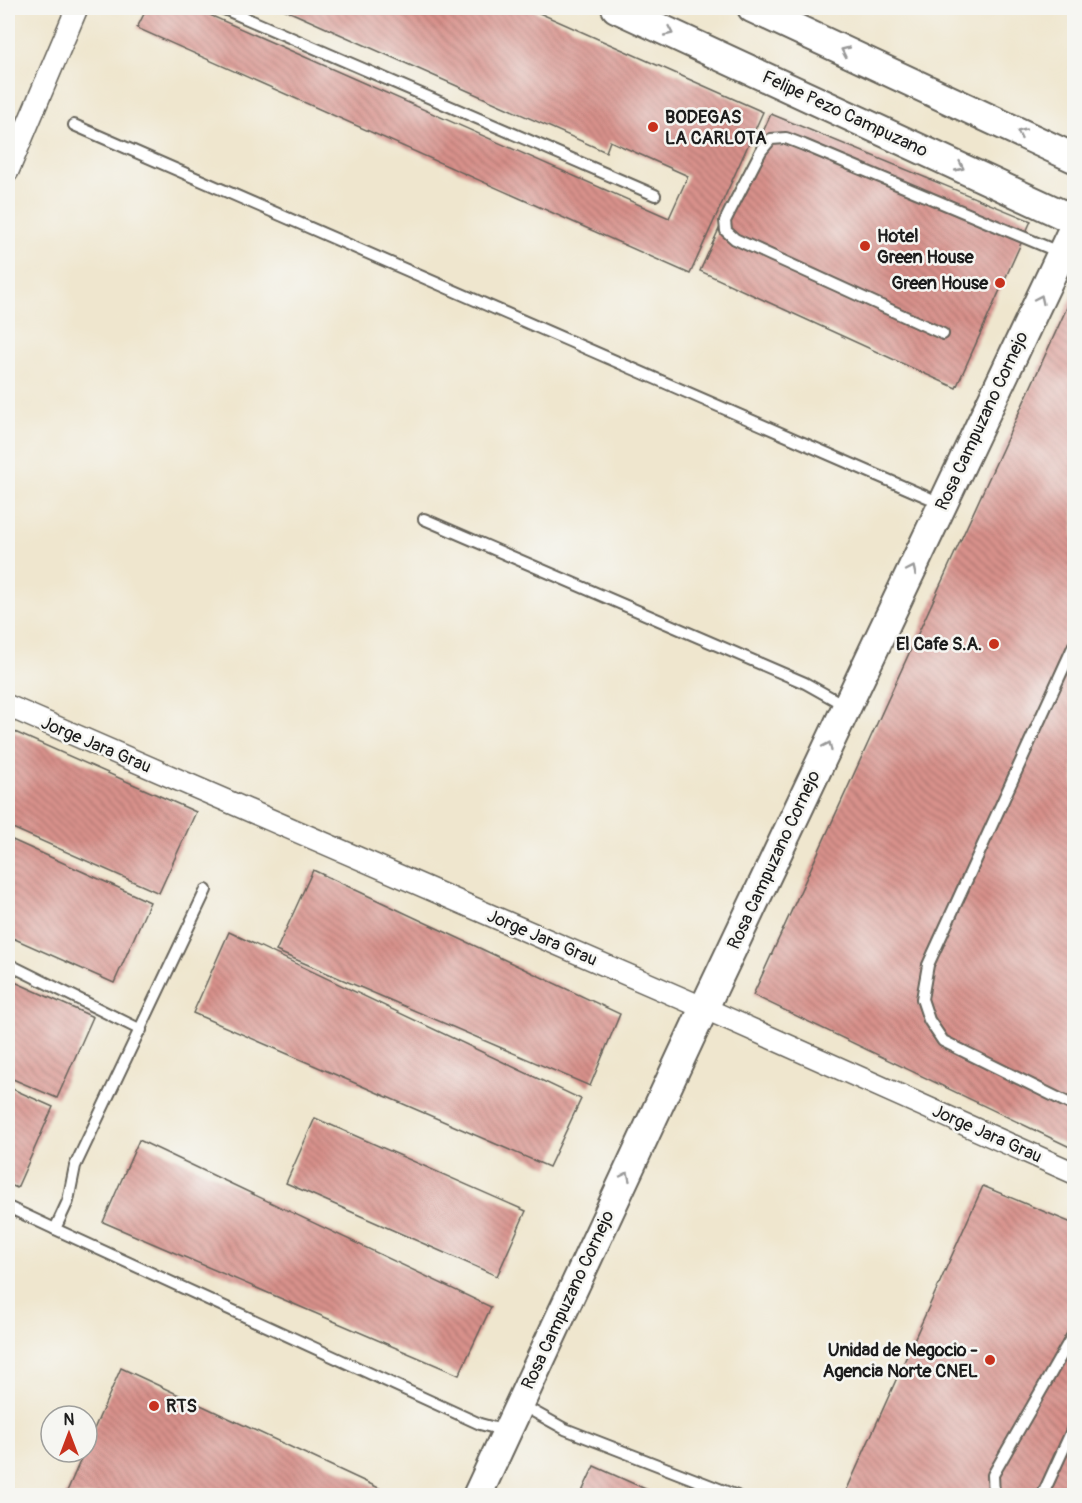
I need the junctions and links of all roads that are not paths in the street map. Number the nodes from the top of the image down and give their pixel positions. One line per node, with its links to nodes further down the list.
1 (77, 8): 7 (street)
2 (222, 8): 8 (lane)
3 (616, 8): 9 (street, Felipe Pezo Campuzano, one-way to 9)
4 (752, 8): 6 (street, one-way to 4)
5 (74, 125): 13 (lane)
6 (1074, 158)
7 (8, 171)
8 (655, 195)
9 (1074, 220)
10 (1074, 226): 11 (street, Rosa Campuzano Cornejo)
11 (1062, 253): 12 (lane); 13 (street, Rosa Campuzano Cornejo, one-way to 11)
12 (943, 334)
13 (943, 504): 17 (street, Rosa Campuzano Cornejo, one-way to 13)
14 (424, 519): 17 (lane)
15 (1074, 645): 22 (lane)
16 (8, 706): 20 (street, Jorge Jara Grau)
17 (847, 707): 20 (street, Rosa Campuzano Cornejo, one-way to 17)
18 (206, 890): 21 (lane)
19 (8, 964): 21 (lane)
20 (704, 1008): 23 (street, Jorge Jara Grau); 28 (street, Rosa Campuzano Cornejo, one-way to 20)
21 (141, 1030): 25 (lane)
22 (1074, 1106)
23 (1074, 1173)
24 (8, 1207): 25 (lane)
25 (55, 1229): 30 (lane)
26 (1074, 1333): 27 (lane)
27 (1070, 1351): 33 (lane)
28 (520, 1404): 30 (street, Rosa Campuzano Cornejo); 32 (lane)
29 (1074, 1426): 34 (lane)
30 (507, 1432): 31 (street, Rosa Campuzano Cornejo)
31 (477, 1496)
32 (737, 1496)
33 (994, 1496)
34 (1042, 1496)

